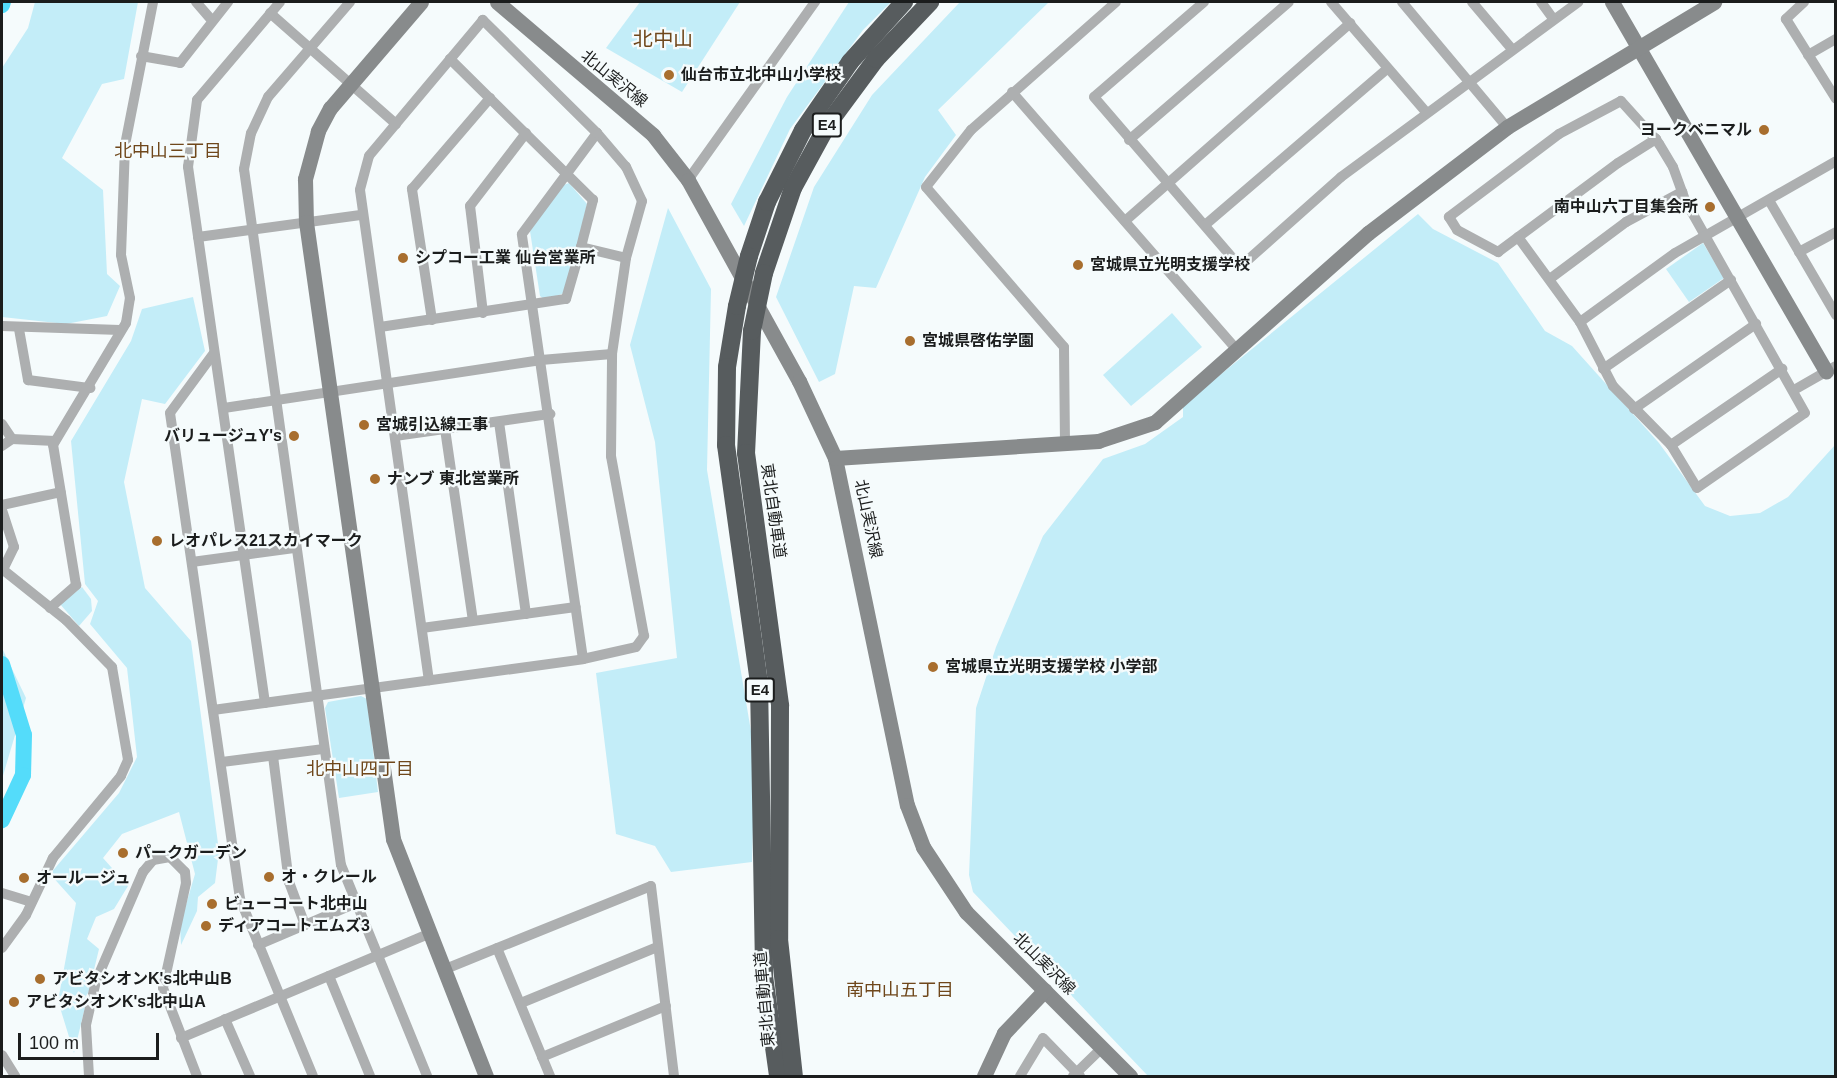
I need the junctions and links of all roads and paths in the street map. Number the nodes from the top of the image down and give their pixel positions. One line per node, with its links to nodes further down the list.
1 (153, 2): 31 (street)
2 (196, 2): 24 (street)
3 (228, 2): 24 (street)
4 (280, 2): 22 (street)
5 (350, 2): 29 (street)
6 (421, 2): 35 (street)
7 (497, 2): 48 (street, 北山実沢線)
8 (815, 2): 48 (street)
9 (904, 2): 155 (highway, 東北自動車道 / E4, bridge)
10 (930, 2): 156 (highway, 東北自動車道 / E4, bridge)
11 (1116, 2): 36 (street)
12 (1204, 2): 45 (street)
13 (1289, 2): 45 (street)
14 (1331, 2): 25 (street)
15 (1402, 2): 34 (street)
16 (1472, 2): 28 (street)
17 (1541, 2): 23 (street)
18 (1578, 2): 23 (street)
19 (1612, 2): 27 (street)
20 (1714, 2): 27 (street)
21 (1804, 2): 30 (street)
22 (270, 13): 29 (street); 60 (street)
23 (1552, 17): 28 (street)
24 (210, 18): 31 (street)
25 (1350, 23): 33 (street); 49 (street)
26 (1836, 39): 30 (street)
27 (1642, 44): 41 (street); 53 (street)
28 (1511, 48): 34 (street)
29 (309, 49): 35 (street); 57 (street)
30 (1808, 55): 38 (street)
31 (141, 56): 76 (street)
32 (450, 60): 37 (street); 40 (street); 43 (street)
33 (1387, 69): 39 (street); 56 (street)
34 (1469, 81): 39 (street); 41 (street)
35 (350, 85): 40 (street); 55 (street)
36 (1012, 92): 54 (street); 98 (street)
37 (490, 98): 42 (street); 70 (street)
38 (1835, 99)
39 (1426, 112): 56 (street)
40 (396, 124): 52 (street)
41 (1507, 127): 77 (street)
42 (526, 133): 47 (street); 69 (street)
43 (597, 133): 47 (street); 64 (street)
44 (1656, 139): 50 (street); 61 (street); 61 (street)
45 (1129, 140): 49 (street)
46 (1836, 161): 51 (street)
47 (566, 170): 62 (street); 67 (street)
48 (688, 180): 101 (street, 北山実沢線)
49 (1166, 184): 54 (street); 56 (street)
50 (1682, 192): 59 (street); 65 (street)
51 (1770, 202): 53 (street); 63 (street)
52 (361, 214): 55 (street); 74 (street)
53 (1739, 217): 59 (street); 81 (street)
54 (1125, 221): 77 (street)
55 (306, 222): 57 (street); 87 (street)
56 (1205, 225)
57 (251, 230): 60 (street); 88 (street)
58 (1836, 232): 63 (street)
59 (1705, 236): 66 (street); 71 (street)
60 (198, 237): 78 (street)
61 (1518, 237): 65 (street)
62 (581, 247): 64 (street); 67 (street)
63 (1799, 252): 68 (street)
64 (626, 258): 79 (street)
65 (1551, 278): 71 (street)
66 (1731, 280): 72 (street); 82 (street)
67 (533, 303): 69 (street); 80 (street)
68 (1834, 307)
69 (483, 313): 70 (street)
70 (432, 320): 74 (street)
71 (1580, 322): 82 (street)
72 (1756, 324): 83 (street); 90 (street)
73 (2, 327): 75 (street)
74 (380, 327): 84 (street)
75 (19, 328): 76 (street); 85 (street)
76 (120, 330): 85 (street)
77 (1238, 351): 98 (street)
78 (214, 353): 89 (street); 107 (street)
79 (612, 354): 80 (street); 114 (street)
80 (541, 360): 84 (street); 91 (street)
81 (1831, 368): 86 (street)
82 (1603, 369): 90 (street)
83 (1782, 369): 86 (street); 99 (street)
84 (388, 385): 87 (street); 95 (street)
85 (90, 388): 97 (street)
86 (1794, 390): 99 (street)
87 (332, 391): 88 (street); 116 (street)
88 (274, 400): 89 (street); 105 (street)
89 (224, 408): 106 (street)
90 (1634, 410): 99 (street)
91 (550, 414): 92 (street); 109 (street)
92 (499, 422): 94 (street); 111 (street)
93 (2, 424): 96 (street)
94 (445, 429): 95 (street); 112 (street)
95 (395, 436): 113 (street)
96 (12, 438): 97 (street); 100 (street)
97 (55, 441): 102 (street)
98 (1065, 444): 101 (street)
99 (1671, 445)
100 (2, 446)
101 (835, 458): 135 (street, 北山実沢線)
102 (61, 492): 103 (street); 110 (street)
103 (2, 505)
104 (2, 510): 108 (street)
105 (294, 548): 106 (street); 117 (street)
106 (243, 555): 107 (street); 118 (street)
107 (192, 562): 119 (street)
108 (2, 570): 110 (street)
109 (576, 607): 111 (street); 114 (street)
110 (50, 608): 124 (street)
111 (526, 614): 112 (street)
112 (473, 620): 113 (street)
113 (422, 628): 115 (street)
114 (583, 659): 115 (street)
115 (429, 680): 116 (street)
116 (373, 687): 117 (street); 127 (street)
117 (317, 696): 118 (street); 120 (street)
118 (265, 702): 119 (street)
119 (213, 710): 122 (street)
120 (324, 749): 121 (street); 125 (street)
121 (273, 756): 122 (street); 126 (street)
122 (222, 762): 128 (street)
123 (2, 893): 124 (street)
124 (31, 902): 129 (street)
125 (354, 904): 126 (street); 132 (street)
126 (305, 925): 128 (street)
127 (428, 934): 132 (street); 133 (street)
128 (258, 945): 136 (street)
129 (2, 948)
130 (497, 948): 131 (street); 133 (street); 137 (street)
131 (655, 948): 137 (street); 138 (street)
132 (376, 956): 134 (street); 151 (street)
133 (442, 970): 152 (street)
134 (329, 976): 136 (street); 150 (street)
135 (1045, 990): 141 (street, 北山実沢線); 157 (street)
136 (280, 996): 139 (street); 149 (street)
137 (521, 1003): 143 (street)
138 (666, 1006): 143 (street); 154 (street)
139 (225, 1019): 140 (street); 148 (street)
140 (181, 1038): 146 (street); 147 (street)
141 (1102, 1048): 144 (street); 159 (street, 北山実沢線)
142 (2, 1055): 145 (street)
143 (542, 1057): 153 (street)
144 (1076, 1075): 158 (street)
145 (15, 1077)
146 (89, 1077)
147 (197, 1077)
148 (250, 1077)
149 (314, 1077)
150 (370, 1077)
151 (426, 1077)
152 (486, 1077)
153 (550, 1077)
154 (674, 1077)
155 (778, 1077)
156 (794, 1077)
157 (984, 1077)
158 (1020, 1077)
159 (1130, 1077)

